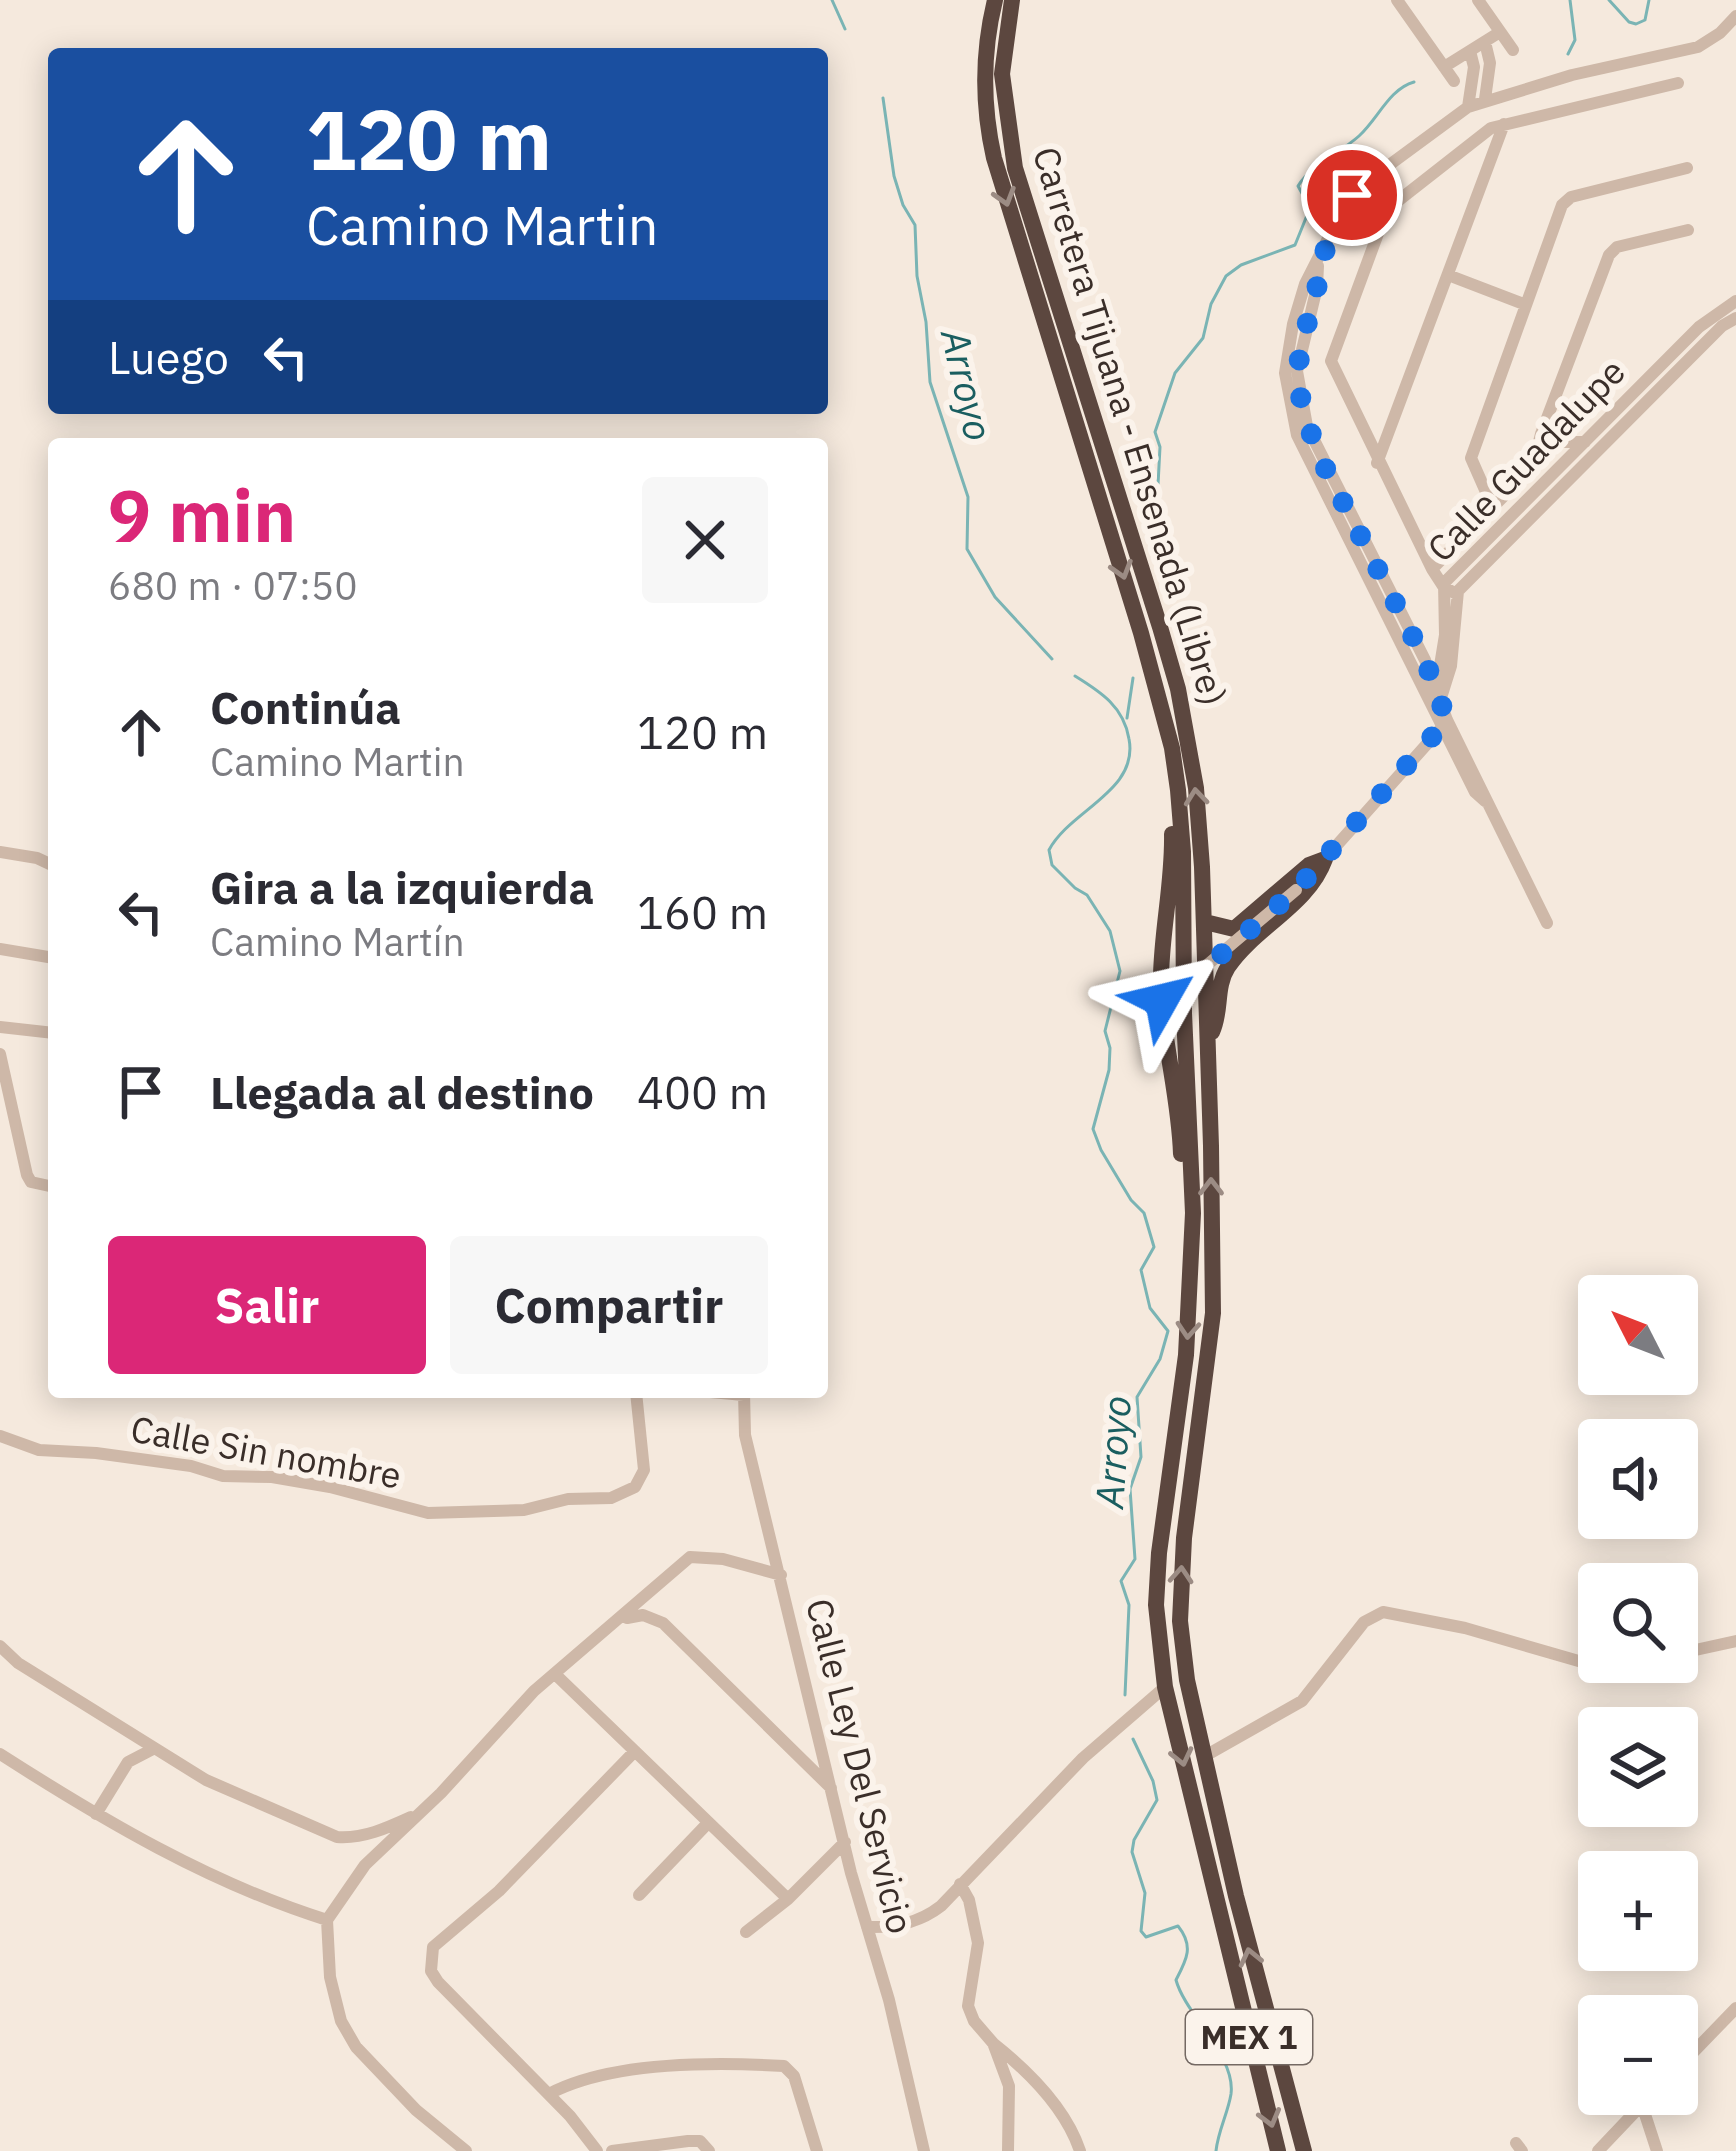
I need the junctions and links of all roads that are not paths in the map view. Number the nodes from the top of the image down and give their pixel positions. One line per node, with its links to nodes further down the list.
1 (995, 0): 33 (highway, Carretera Tijuana - Ensenada (Libre) / MEX 1, one-way to 33)
2 (1012, 0): 37 (highway, Carretera Tijuana - Ensenada (Libre) / MEX 1, one-way to 2)
3 (1397, 0): 10 (street)
4 (1478, 0): 6 (street)
5 (1736, 16): 13 (street)
6 (1500, 32): 7 (street); 9 (street)
7 (1485, 42): 8 (street); 13 (street)
8 (1471, 50): 10 (street); 14 (street)
9 (1514, 50)
10 (1444, 67): 11 (street)
11 (1454, 81)
12 (1678, 83): 15 (street)
13 (1485, 99): 14 (street)
14 (1468, 107): 31 (street)
15 (1504, 124): 18 (street); 25 (street)
16 (1687, 168): 20 (street)
17 (1688, 230): 26 (street)
18 (1448, 275): 20 (street); 25 (street)
19 (1736, 301): 22 (street, Calle Guadalupe)
20 (1526, 305): 27 (street)
21 (1736, 318): 23 (street, Calle Guadalupe)
22 (1699, 327): 23 (street); 24 (street, Calle Guadalupe)
23 (1708, 340): 30 (street, Calle Guadalupe)
24 (1585, 442): 26 (street); 29 (street, Calle Guadalupe)
25 (1377, 463): 28 (street)
26 (1533, 465): 27 (street)
27 (1492, 508): 28 (street)
28 (1432, 569): 29 (street)
29 (1443, 586): 30 (street); 31 (street, Calle Guadalupe)
30 (1456, 594): 31 (street, Calle Guadalupe)
31 (1436, 697): 32 (street)
32 (1444, 724): 35 (street); 38 (street)
33 (1178, 790): 41 (highway); 47 (highway, Carretera Tijuana - Ensenada (Libre) / MEX 1)
34 (0, 852): 36 (street)
35 (1325, 859): 37 (highway); 41 (street, bridge); 44 (highway)
36 (48, 863)
37 (1205, 922): 44 (highway, Carretera Tijuana - Ensenada (Libre) / MEX 1)
38 (1547, 923)
39 (0, 949): 40 (street)
40 (48, 957)
41 (1169, 996): 47 (highway)
42 (0, 1027): 43 (street)
43 (48, 1032)
44 (1208, 1038): 62 (highway, Carretera Tijuana - Ensenada (Libre) / MEX 1, one-way to 44)
45 (0, 1054): 46 (street)
46 (48, 1185)
47 (1193, 1214): 58 (highway, Carretera Tijuana - Ensenada (Libre) / MEX 1, one-way to 58)
48 (637, 1398): 50 (street, Calle Sin nombre)
49 (744, 1398): 51 (street, Calle Ley Del Servicio)
50 (0, 1436)
51 (781, 1575): 52 (street); 63 (street, Calle Ley Del Servicio)
52 (620, 1620): 57 (street); 63 (street)
53 (1736, 1641): 55 (street)
54 (0, 1646): 59 (street)
55 (1698, 1649)
56 (1578, 1661): 62 (street)
57 (555, 1674): 60 (street); 65 (street)
58 (1165, 1687): 68 (street); 88 (highway, Carretera Tijuana - Ensenada (Libre) / MEX 1, one-way to 88)
59 (153, 1749): 64 (street); 65 (street)
60 (635, 1751): 66 (street); 77 (street)
61 (0, 1754): 64 (street)
62 (1204, 1756): 89 (highway, Carretera Tijuana - Ensenada (Libre) / MEX 1, one-way to 62)
63 (832, 1789): 67 (street, Calle Ley Del Servicio)
64 (96, 1814): 71 (street)
65 (418, 1814): 71 (street)
66 (708, 1823): 69 (street); 70 (street)
67 (845, 1842): 70 (street); 72 (street, Calle Ley Del Servicio)
68 (960, 1884): 72 (street); 75 (street)
69 (638, 1895)
70 (788, 1899): 73 (street)
71 (327, 1920): 80 (street)
72 (867, 1927): 85 (street, Calle Ley Del Servicio)
73 (746, 1933)
74 (1736, 2008): 76 (street)
75 (993, 2043): 86 (street); 87 (street)
76 (1698, 2047)
77 (549, 2094): 81 (street); 84 (street)
78 (1632, 2115): 90 (street)
79 (1650, 2115): 91 (street)
80 (466, 2151)
81 (597, 2151)
82 (612, 2151): 83 (street)
83 (709, 2151)
84 (818, 2151)
85 (924, 2151)
86 (1008, 2151)
87 (1080, 2151)
88 (1278, 2151)
89 (1304, 2151)
90 (1598, 2151)
91 (1658, 2151)

